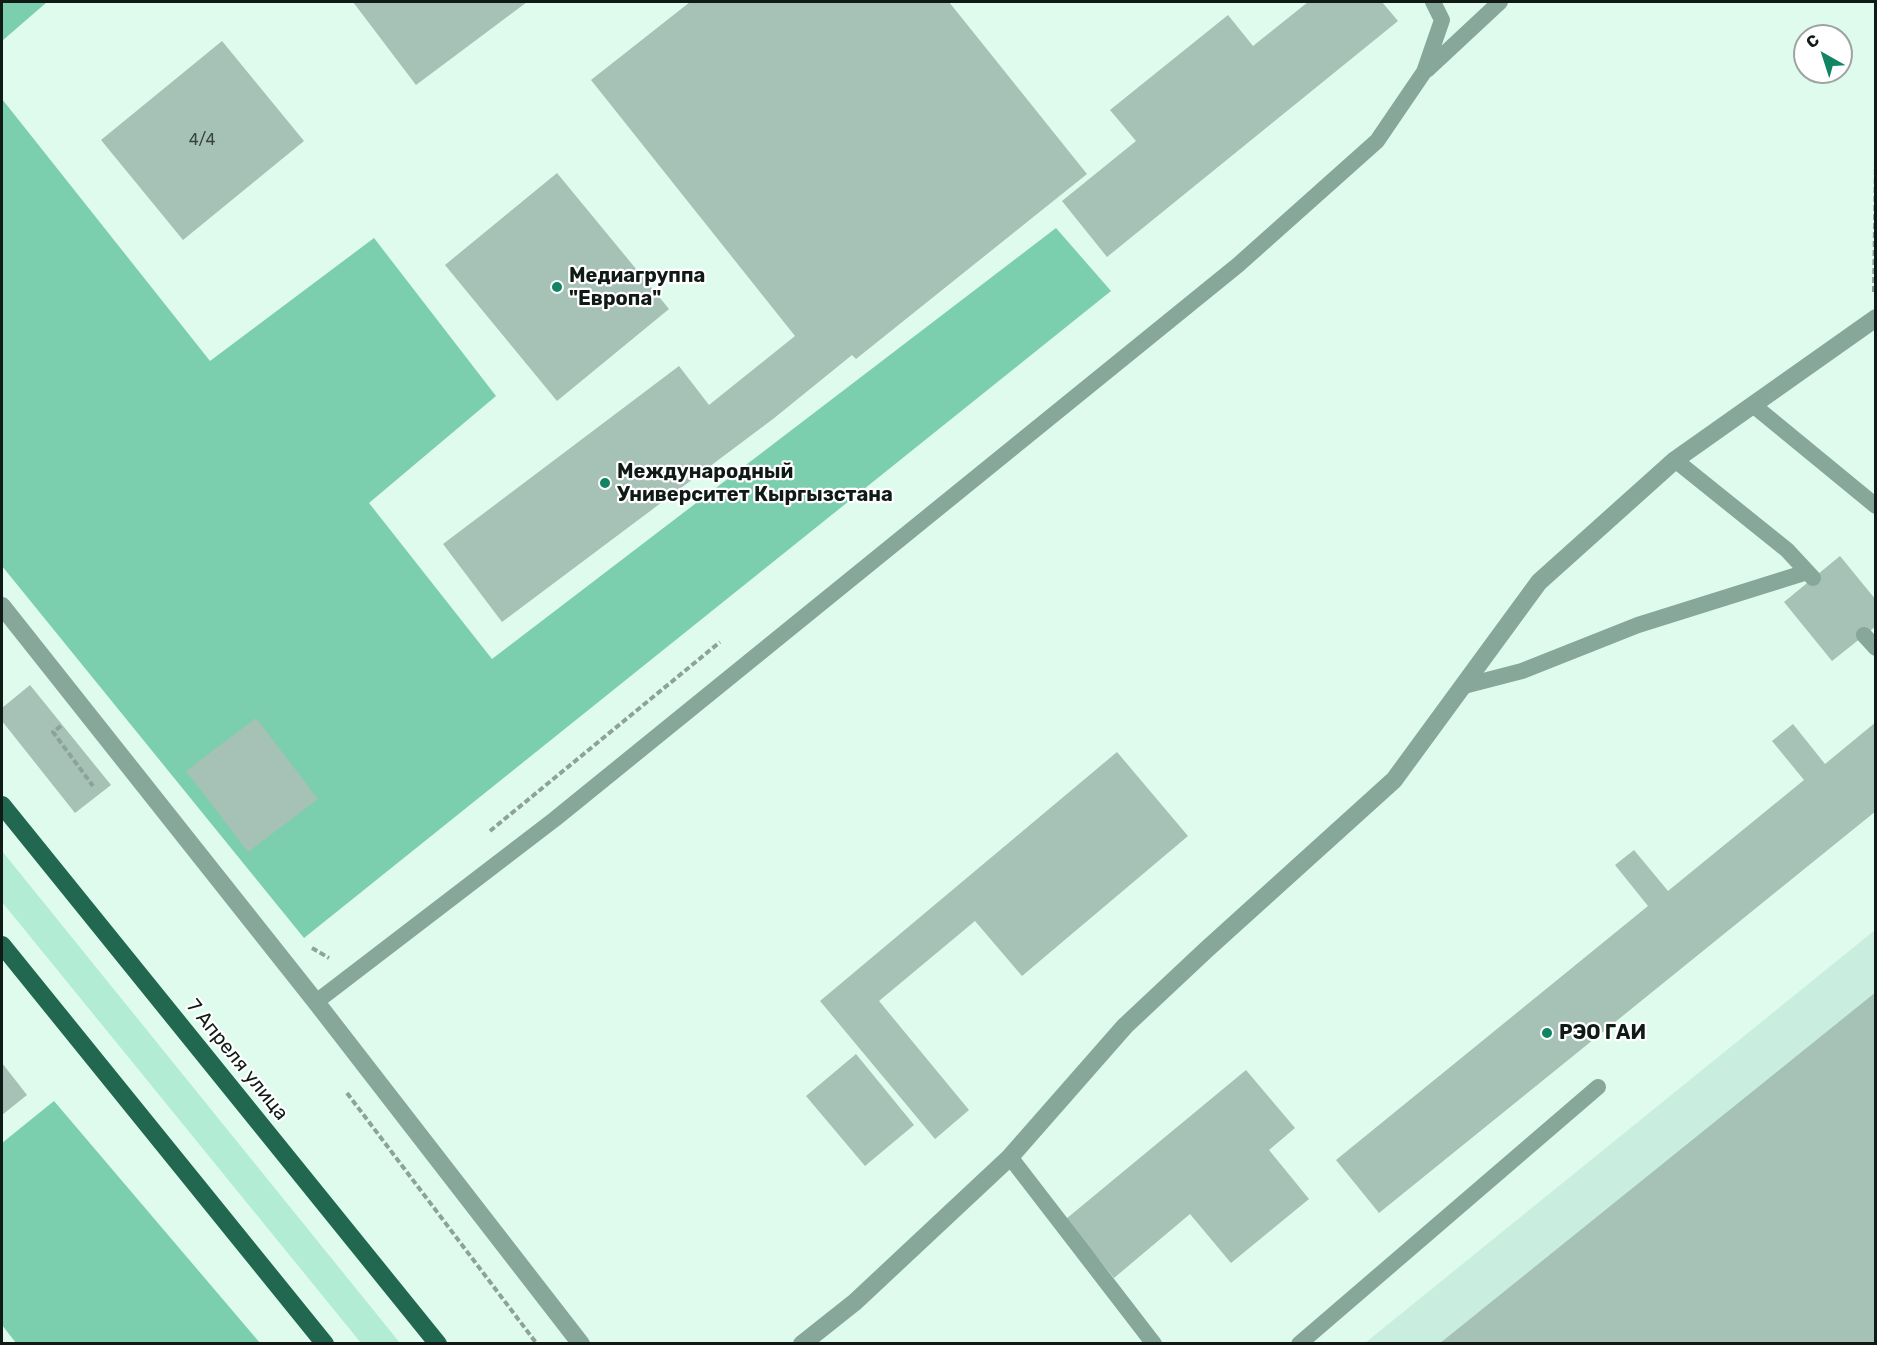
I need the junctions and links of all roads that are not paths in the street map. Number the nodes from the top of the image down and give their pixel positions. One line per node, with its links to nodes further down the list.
1 (1433, 2): 3 (lane)
2 (1500, 2): 3 (lane)
3 (1424, 72): 14 (lane)
4 (1875, 319): 5 (street)
5 (1753, 405): 6 (street); 7 (lane)
6 (1675, 459): 11 (street); 11 (lane)
7 (1875, 506)
8 (2, 606): 14 (street)
9 (1864, 635): 10 (lane)
10 (1875, 648)
11 (1464, 686): 16 (street)
12 (2, 805): 18 (main road, 7 Апреля улица)
13 (2, 945): 17 (main road)
14 (316, 1002): 19 (street)
15 (1598, 1087): 22 (lane)
16 (1011, 1157): 20 (street); 21 (lane)
17 (325, 1344)
18 (438, 1344)
19 (581, 1344)
20 (802, 1344)
21 (1154, 1344)
22 (1299, 1344)

